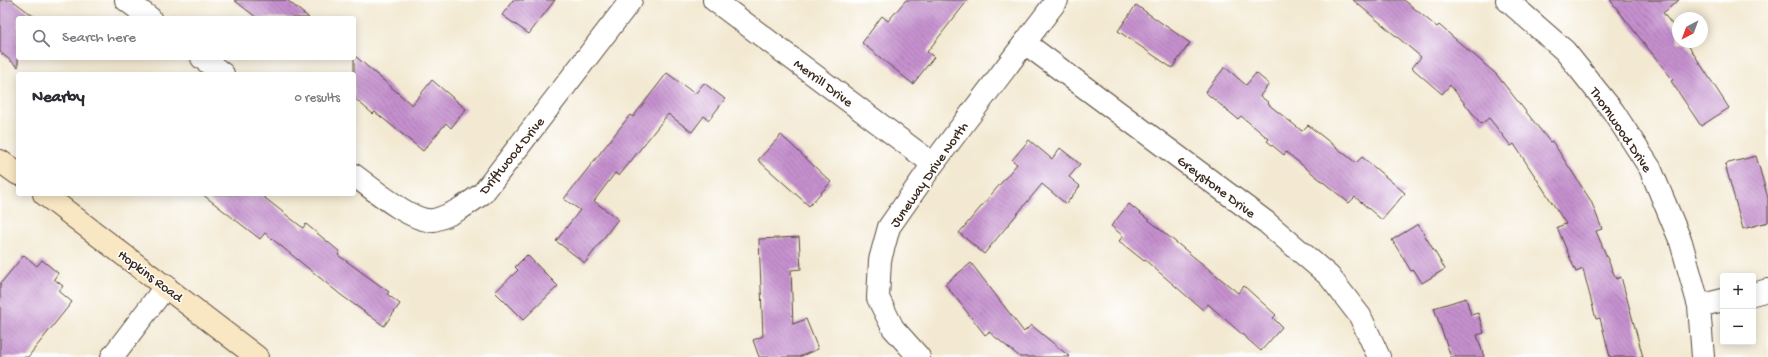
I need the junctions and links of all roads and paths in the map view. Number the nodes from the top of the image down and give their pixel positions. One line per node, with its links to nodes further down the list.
1 (126, 0): 6 (street)
2 (631, 0): 13 (street, Driftwood Drive)
3 (714, 0): 11 (street, Merrill Drive)
4 (1057, 0): 7 (street, Juneway Drive North)
5 (1507, 0): 19 (street, Thornwood Drive)
6 (147, 16)
7 (1025, 43): 11 (street, Juneway Drive North); 23 (street, Greystone Drive)
8 (204, 60): 9 (street)
9 (220, 72)
10 (0, 160): 12 (street)
11 (933, 164): 22 (street, Juneway Drive North)
12 (16, 172)
13 (356, 177)
14 (47, 196): 15 (street, Hopkins Road)
15 (166, 286): 20 (street); 21 (street, Hopkins Road)
16 (1768, 290): 17 (street)
17 (1756, 293)
18 (1720, 301): 19 (street)
19 (1699, 306): 24 (street, Thornwood Drive)
20 (112, 357)
21 (257, 357)
22 (919, 357)
23 (1379, 357)
24 (1702, 357)

